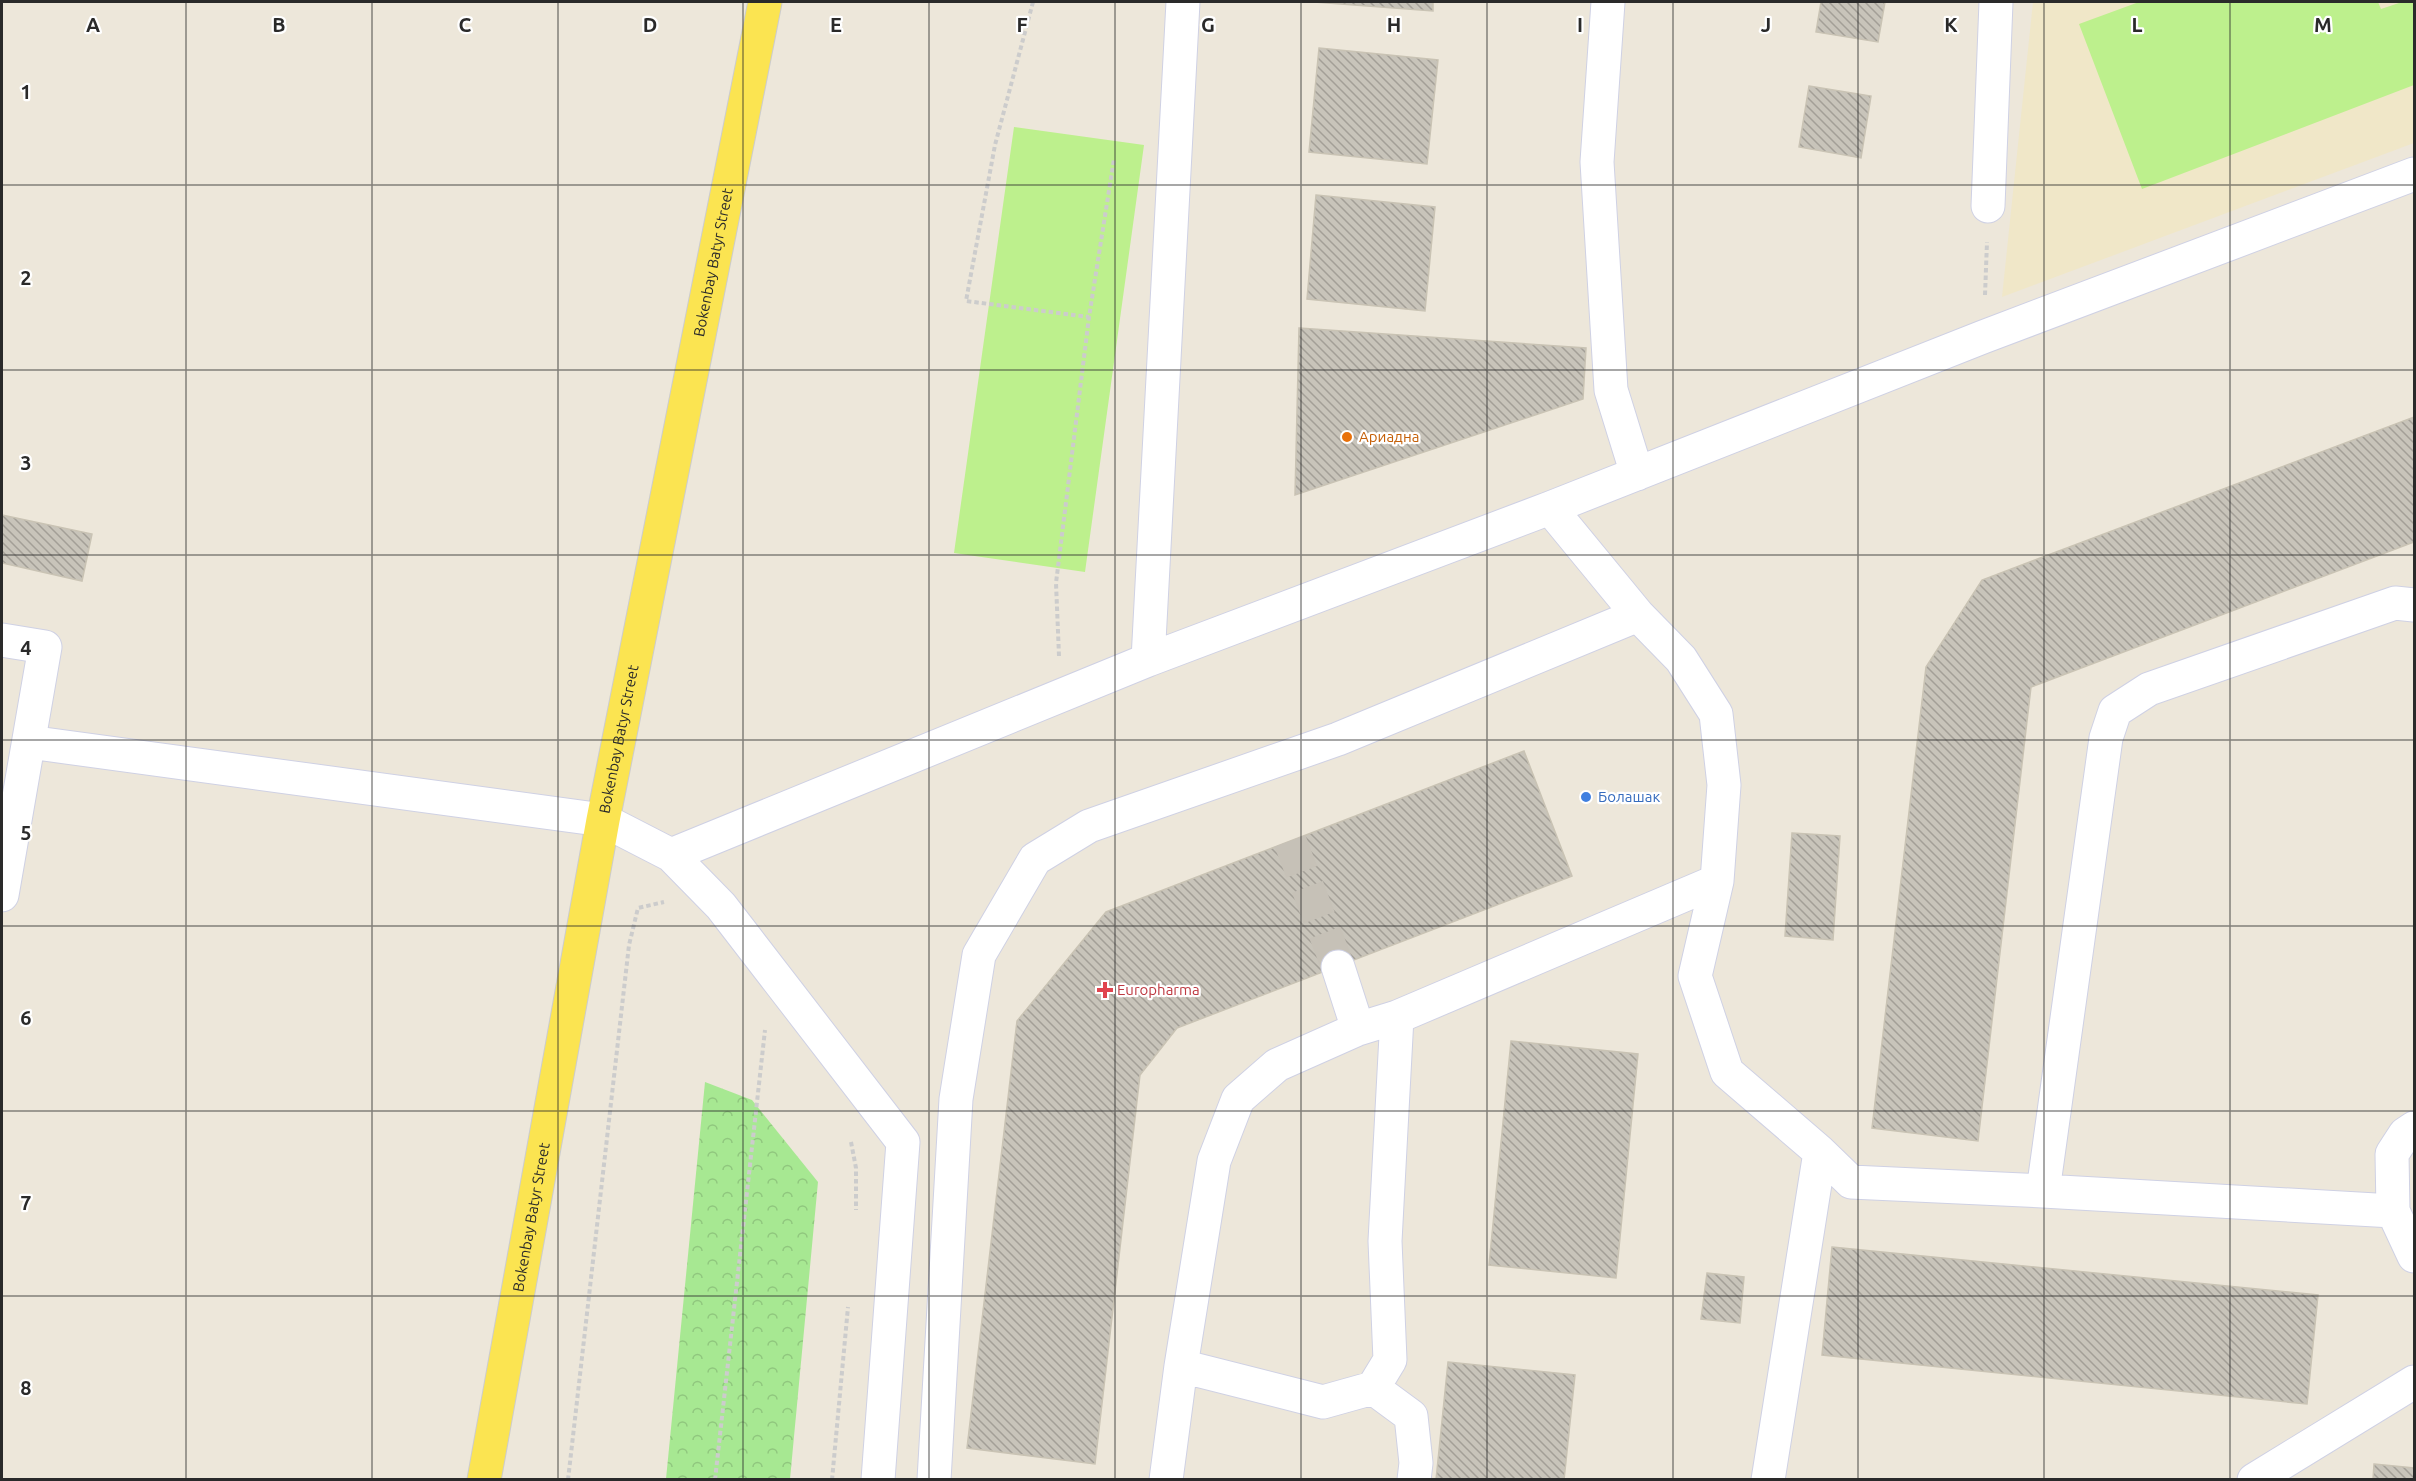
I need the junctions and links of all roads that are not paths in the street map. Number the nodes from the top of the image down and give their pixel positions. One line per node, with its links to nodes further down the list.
1 (765, 2): 14 (main road, Bokenbay Batyr Street)
2 (1184, 2): 12 (street)
3 (1608, 2): 7 (street)
4 (1996, 2): 6 (street)
5 (2415, 174): 7 (street)
6 (1988, 206)
7 (1637, 474): 8 (street)
8 (1550, 508): 10 (street); 12 (street)
9 (2415, 605): 23 (street)
10 (1638, 615): 16 (street); 31 (street)
11 (2, 640): 13 (street)
12 (1148, 660): 15 (street)
13 (29, 742): 14 (street); 17 (street)
14 (603, 820): 15 (street); 29 (main road, Bokenbay Batyr Street)
15 (671, 855): 30 (street)
16 (1717, 881): 19 (street); 22 (street)
17 (2, 895)
18 (1338, 967): 20 (street)
19 (1397, 1017): 20 (street); 28 (street)
20 (1358, 1029): 26 (street)
21 (2415, 1128): 24 (street)
22 (1820, 1152): 23 (street); 34 (street)
23 (2043, 1191): 24 (street)
24 (2393, 1210): 25 (street)
25 (2415, 1256)
26 (1181, 1366): 28 (street); 32 (street)
27 (2415, 1382): 35 (street)
28 (1373, 1388): 33 (street)
29 (484, 1479)
30 (878, 1479)
31 (934, 1479)
32 (1166, 1479)
33 (1414, 1479)
34 (1768, 1479)
35 (2254, 1479)

